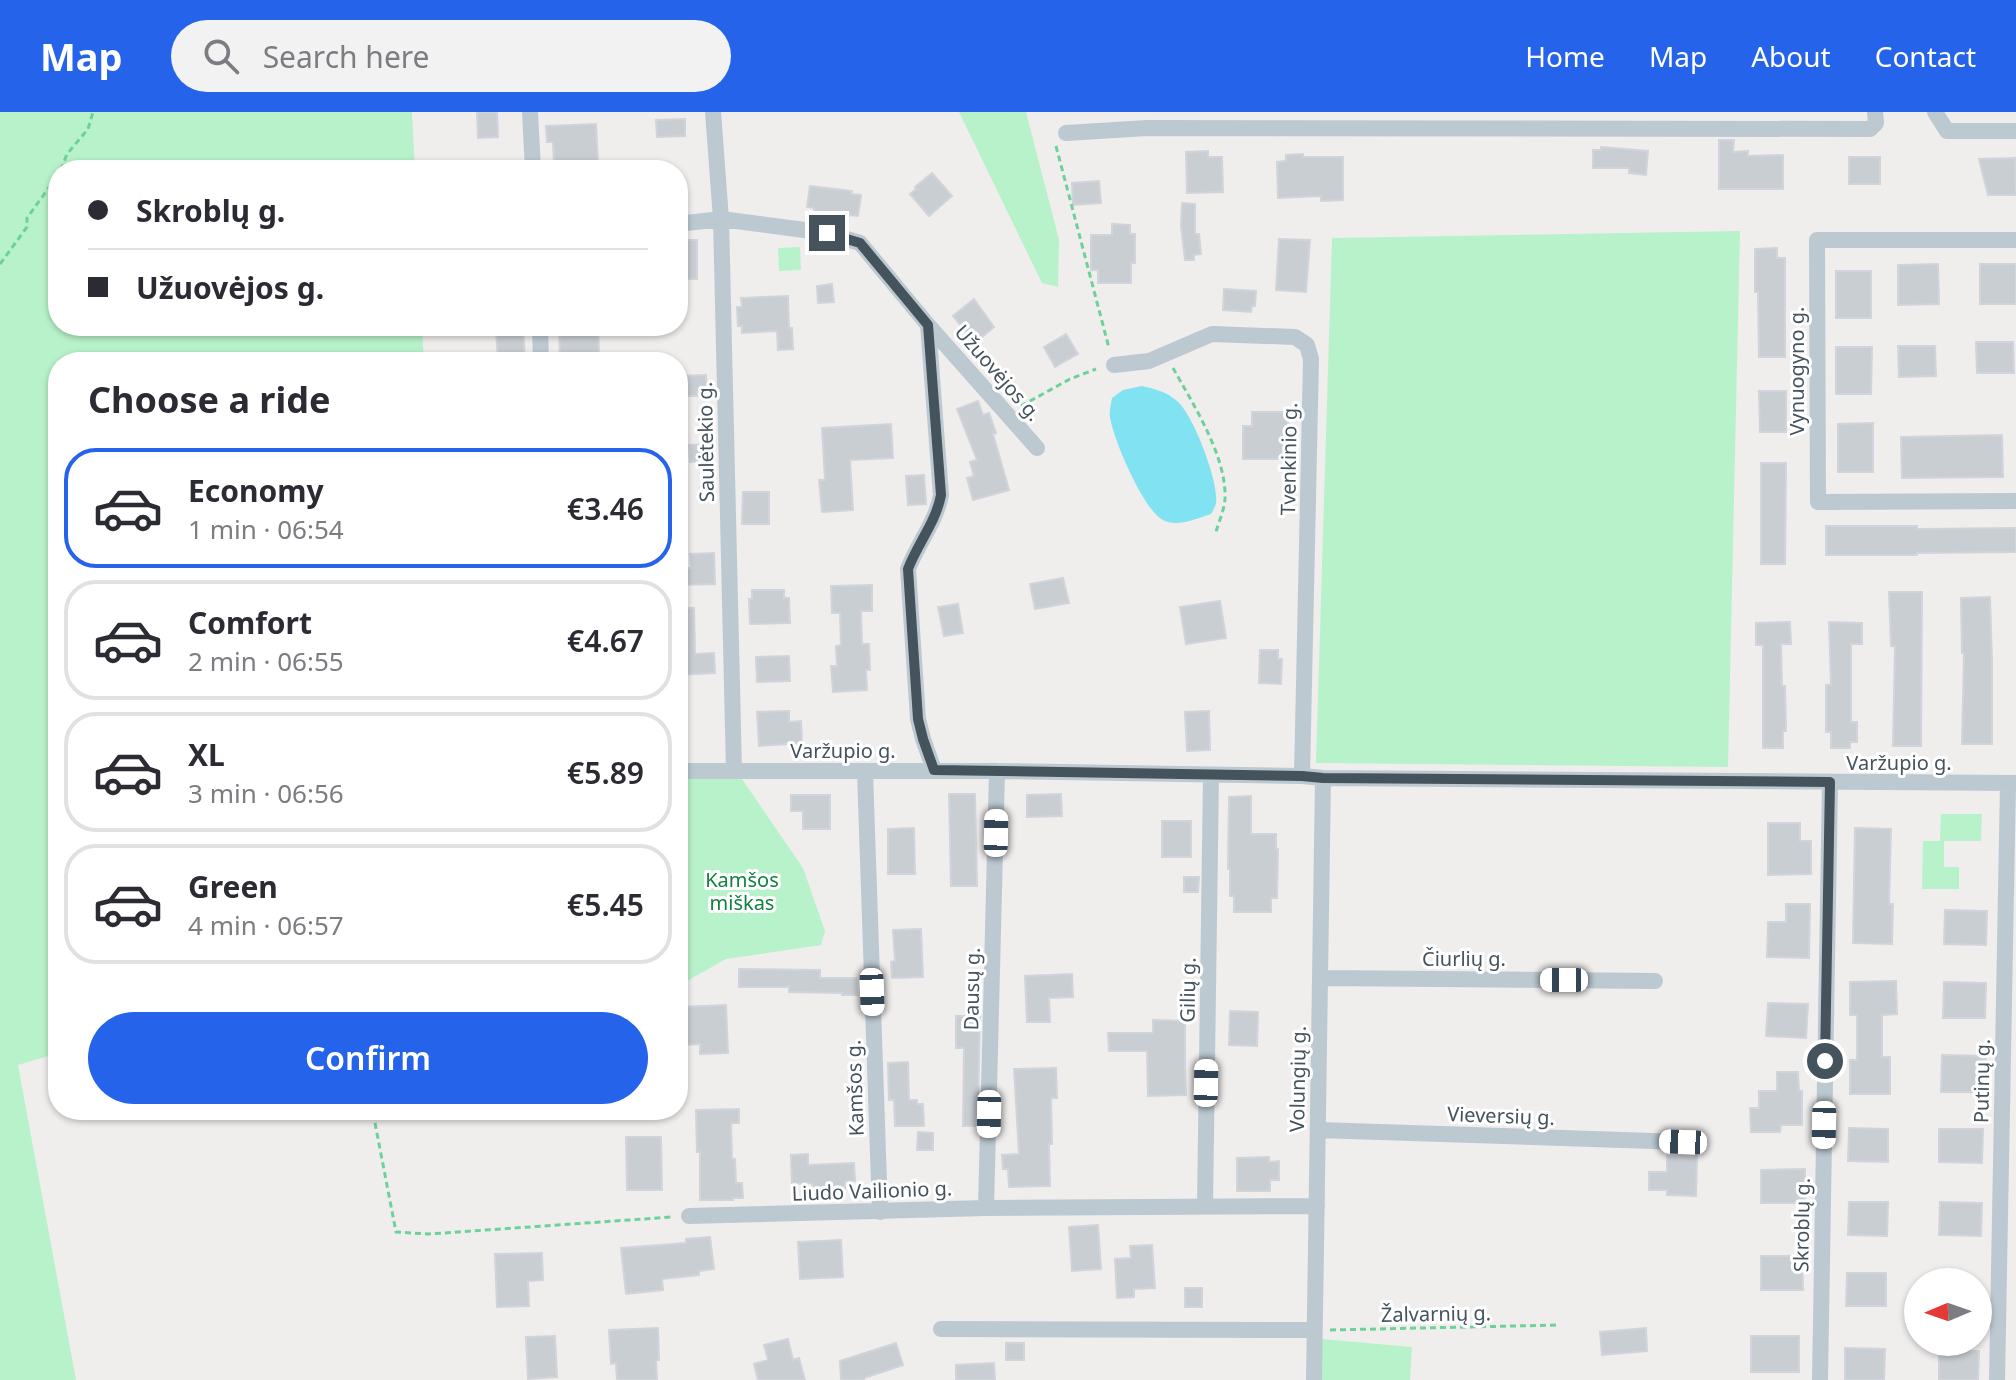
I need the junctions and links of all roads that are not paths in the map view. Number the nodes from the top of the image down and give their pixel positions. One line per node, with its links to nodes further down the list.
1 (530, 112): 8 (street)
2 (713, 112): 9 (street, Saulėtekio g.)
3 (1875, 112): 5 (street)
4 (1935, 112): 6 (street)
5 (1147, 120): 7 (street)
6 (2016, 131)
7 (1060, 134)
8 (532, 160)
9 (721, 219): 10 (street, Užuovėjos g.); 12 (street, Užuovėjos g.); 18 (street, Saulėtekio g.)
10 (688, 223)
11 (2016, 240): 15 (street, Vynuogyno g.)
12 (928, 325): 14 (street, Užuovėjos g.); 16 (street, Užuovėjos g.)
13 (1114, 365): 22 (street, Tvenkinio g.)
14 (1037, 448)
15 (2016, 501)
16 (934, 770): 19 (street, Varžupio g.); 20 (street, Varžupio g.)
17 (688, 771): 18 (street, Varžupio g.)
18 (734, 771): 20 (street, Varžupio g.)
19 (997, 771): 21 (street, Varžupio g.); 32 (street, Dausų g.)
20 (865, 772): 33 (street, Kamšos g.)
21 (1211, 775): 22 (street, Varžupio g.); 30 (street, Gilių g.)
22 (1302, 776): 23 (street, Varžupio g.)
23 (1323, 778): 24 (street, Varžupio g.); 26 (street, Volungių g.)
24 (1830, 782): 25 (street, Varžupio g.); 38 (street, Skroblų g.)
25 (2012, 783): 39 (street, Putinų g.)
26 (1320, 978): 27 (street, Čiurlių g.); 28 (street, Volungių g.)
27 (1655, 981)
28 (1318, 1130): 29 (street, Vieversių g.); 31 (street, Volungių g.)
29 (1683, 1142)
30 (1205, 1206): 31 (street, Liudo Vailionio g.); 32 (street, Liudo Vailionio g.)
31 (1317, 1206): 36 (street, Volungių g.)
32 (986, 1208): 33 (street, Liudo Vailionio g.)
33 (880, 1212): 34 (street, Liudo Vailionio g.)
34 (689, 1216)
35 (941, 1329): 36 (street)
36 (1314, 1330): 37 (street, Volungių g.)
37 (1314, 1380)
38 (1820, 1380)
39 (1997, 1380)

